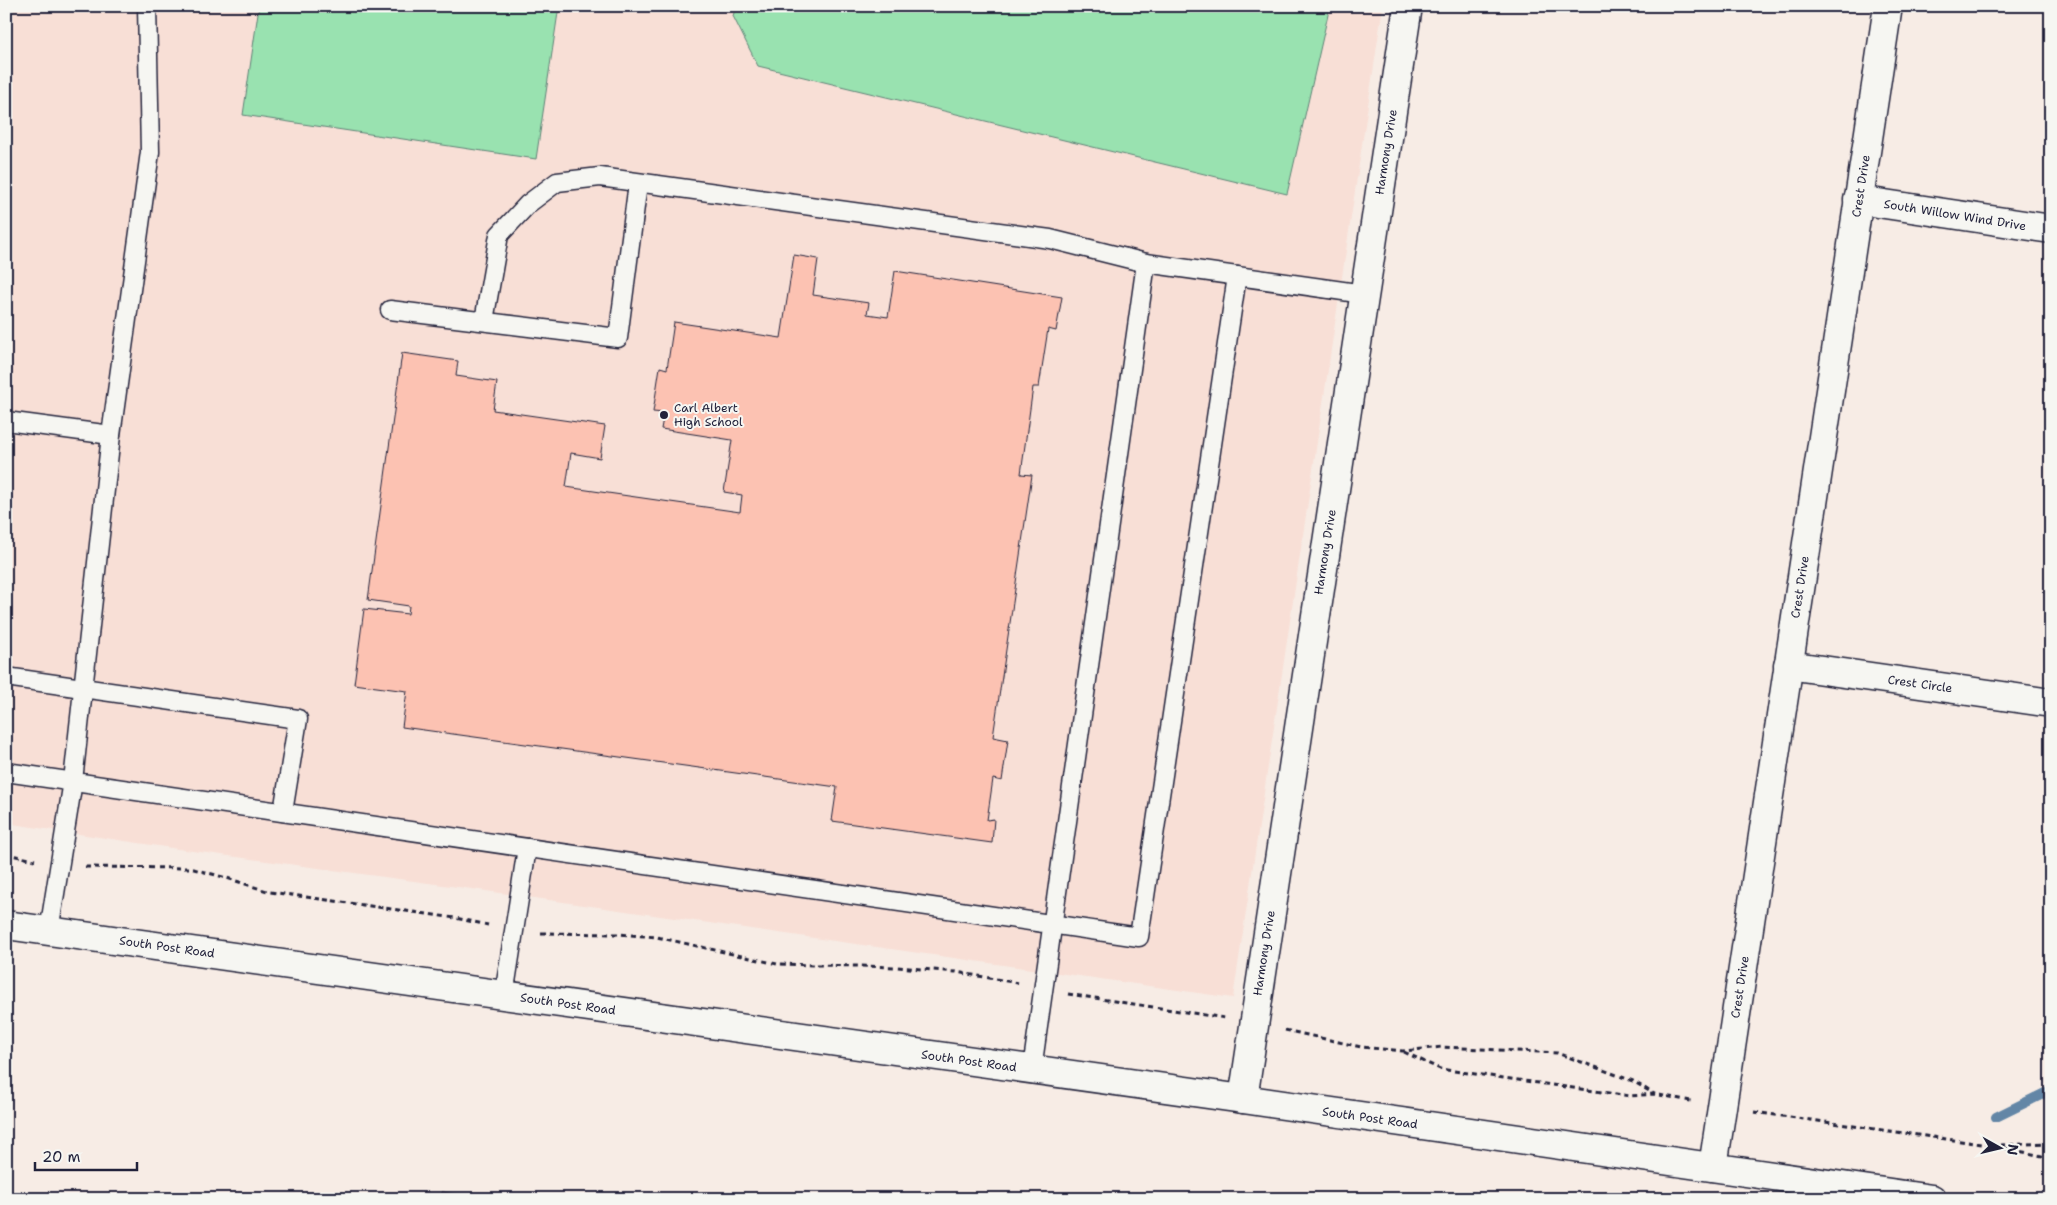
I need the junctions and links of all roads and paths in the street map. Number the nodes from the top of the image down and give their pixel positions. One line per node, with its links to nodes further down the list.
1 (147, 6): 13 (lane)
2 (1408, 6): 9 (street, Harmony Drive)
3 (1888, 6): 5 (street, Crest Drive)
4 (638, 183): 7 (lane); 11 (lane); 11 (lane)
5 (1858, 200): 6 (street, South Willow Wind Drive); 14 (street, Crest Drive)
6 (2051, 229)
7 (1146, 263): 8 (lane); 24 (lane)
8 (1237, 276): 9 (lane); 24 (lane)
9 (1364, 294): 30 (street, Harmony Drive)
10 (390, 310): 11 (lane)
11 (484, 321)
12 (6, 421): 13 (lane)
13 (111, 435): 16 (lane)
14 (1788, 665): 17 (street, Crest Circle); 35 (street, Crest Drive)
15 (6, 677): 16 (lane)
16 (84, 687): 19 (lane); 20 (lane)
17 (2051, 703)
18 (6, 772): 19 (lane)
19 (73, 781): 20 (lane); 23 (lane)
20 (283, 812): 21 (lane)
21 (526, 848): 24 (lane); 26 (lane)
22 (6, 854): 23 (path)
23 (60, 866): 26 (path); 27 (lane)
24 (1051, 924): 28 (lane)
25 (6, 925): 27 (street, South Post Road)
26 (515, 929): 28 (path); 29 (lane)
27 (49, 931): 29 (street, South Post Road)
28 (1042, 988): 30 (path); 32 (lane)
29 (504, 995): 32 (street, South Post Road)
30 (1254, 1023): 31 (path); 34 (street, Harmony Drive)
31 (1403, 1052): 33 (path); 33 (path)
32 (1032, 1069): 34 (street, South Post Road)
33 (1654, 1094): 35 (path)
34 (1243, 1099): 39 (street, South Post Road)
35 (1722, 1107): 37 (path); 39 (street, Crest Drive)
36 (2051, 1143): 37 (path)
37 (1996, 1146): 38 (path)
38 (2051, 1158)
39 (1713, 1167): 40 (street, South Post Road)
40 (1932, 1199)

